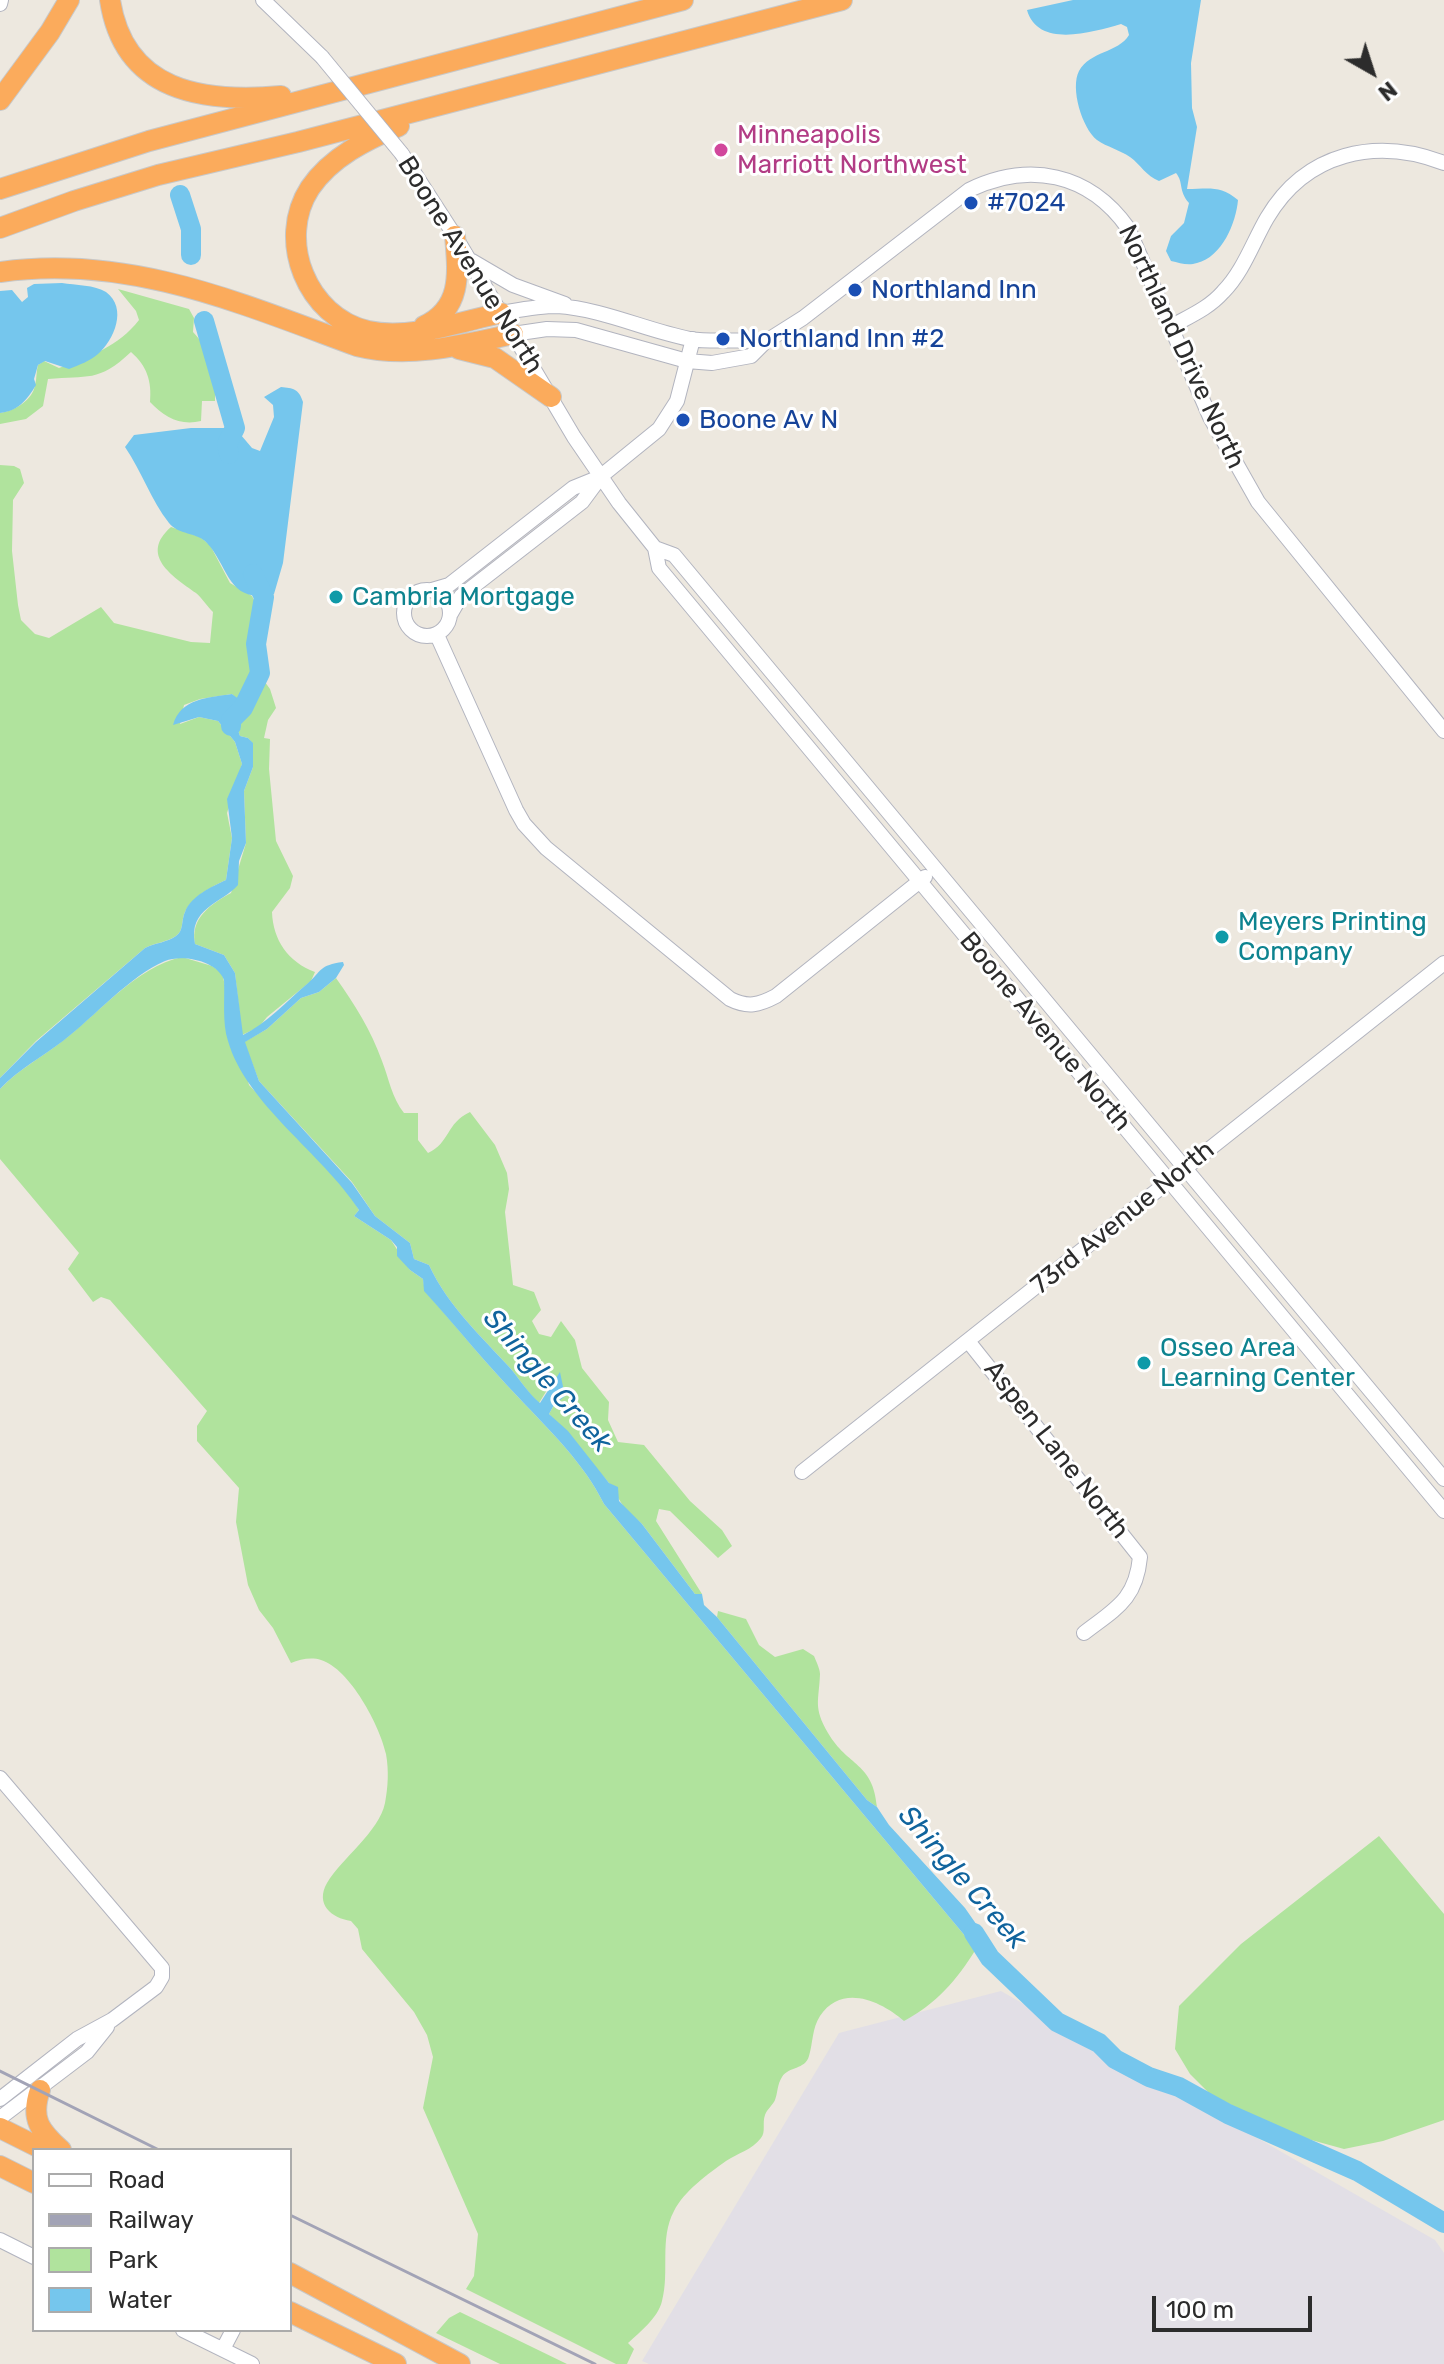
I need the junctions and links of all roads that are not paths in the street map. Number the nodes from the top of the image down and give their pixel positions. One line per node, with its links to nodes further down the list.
1 (69, 0): 8 (highway)
2 (110, 0): 7 (highway)
3 (263, 0): 12 (street, Boone Avenue North, bridge)
4 (683, 0): 7 (highway)
5 (842, 0): 6 (highway)
6 (516, 85): 11 (highway); 18 (highway)
7 (348, 88): 10 (highway)
8 (0, 100)
9 (1444, 163): 17 (street)
10 (0, 189)
11 (0, 228)
12 (455, 236): 13 (street, Boone Avenue North); 18 (highway)
13 (470, 260): 15 (street); 16 (street, Boone Avenue North)
14 (0, 272): 22 (highway)
15 (576, 309): 16 (street); 20 (street)
16 (501, 313): 18 (highway); 19 (street, Boone Avenue North)
17 (1172, 326): 21 (street, Northland Drive North); 30 (street, Northland Drive North)
18 (404, 332)
19 (513, 334): 22 (highway); 23 (street, Northland Drive North); 24 (street, Boone Avenue North)
20 (693, 339): 21 (street); 23 (street)
21 (765, 342): 23 (street, Northland Drive North)
22 (439, 347): 24 (highway)
23 (687, 361): 25 (street)
24 (551, 397): 25 (street, Boone Avenue North)
25 (600, 477): 26 (street, Boone Avenue North); 27 (street); 28 (street)
26 (655, 548): 31 (street, Boone Avenue North); 32 (street, Boone Avenue North)
27 (432, 590): 28 (street); 29 (street)
28 (450, 615): 29 (street)
29 (437, 635): 32 (street)
30 (1444, 731)
31 (934, 869): 32 (street); 34 (street, Boone Avenue North)
32 (919, 881): 35 (street, Boone Avenue North)
33 (1444, 963): 34 (street, 73rd Avenue North)
34 (1185, 1168): 35 (street, 73rd Avenue North); 38 (street, Boone Avenue North)
35 (1169, 1181): 36 (street, 73rd Avenue North); 39 (street, Boone Avenue North)
36 (968, 1341): 37 (street, 73rd Avenue North); 40 (street, Aspen Lane North)
37 (802, 1472)
38 (1444, 1479)
39 (1444, 1511)
40 (1084, 1633)
41 (0, 1778): 42 (street)
42 (112, 2020): 43 (street); 44 (street)
43 (40, 2090): 45 (street); 48 (highway)
44 (0, 2099)
45 (0, 2118)
46 (0, 2128): 47 (highway)
47 (40, 2148)
48 (59, 2148)
49 (0, 2166): 50 (highway)
50 (32, 2182)
51 (0, 2240): 52 (street)
52 (32, 2256)
53 (292, 2274): 60 (highway)
54 (292, 2313): 59 (highway)
55 (187, 2332): 57 (street)
56 (232, 2332): 57 (street)
57 (223, 2349): 58 (street)
58 (252, 2364)
59 (396, 2364)
60 (460, 2364)

